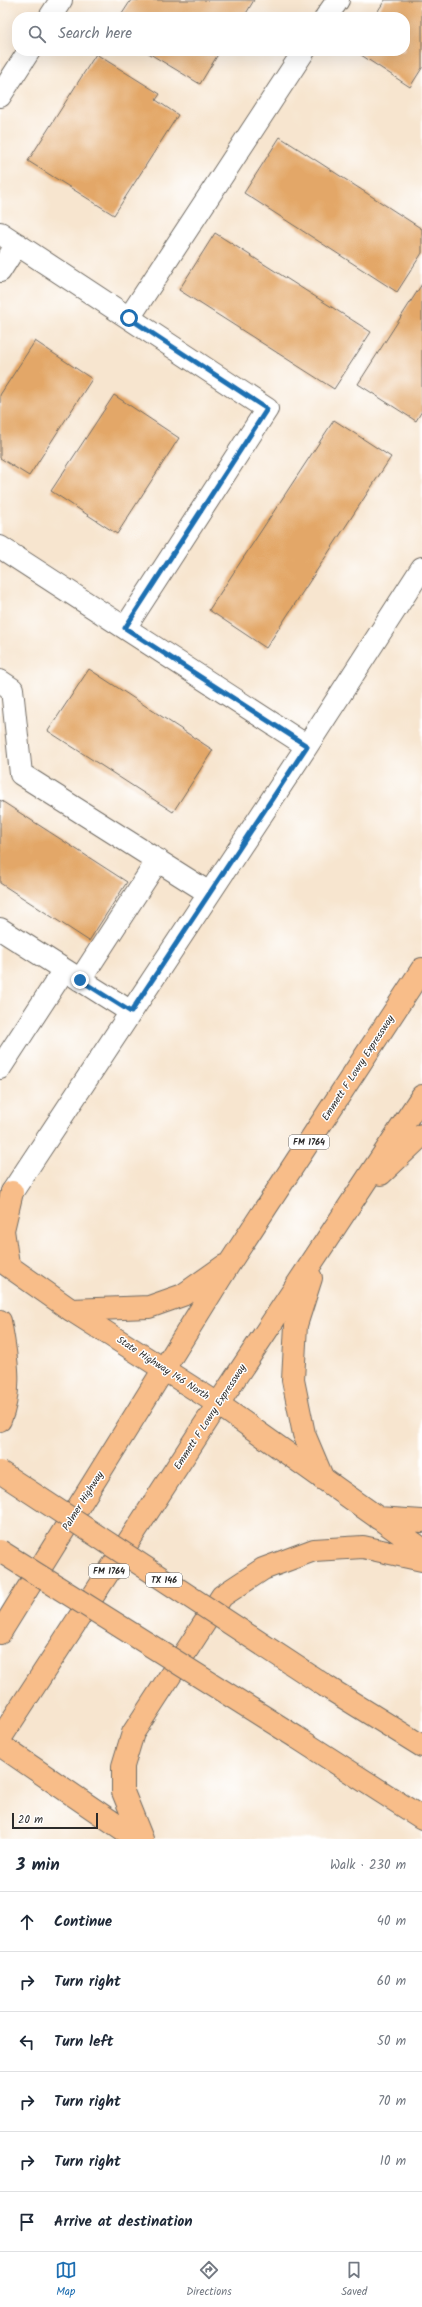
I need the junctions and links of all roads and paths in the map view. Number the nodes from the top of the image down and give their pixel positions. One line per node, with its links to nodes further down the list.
1 (61, 0): 3 (street)
2 (338, 0): 4 (street)
3 (53, 12)
4 (330, 12)
5 (26, 56): 7 (street)
6 (301, 56): 10 (street)
7 (0, 96)
8 (9, 238): 9 (street); 10 (street)
9 (0, 271)
10 (129, 318): 13 (street)
11 (0, 547): 13 (street)
12 (422, 568): 15 (street)
13 (125, 628): 15 (street)
14 (0, 681): 16 (street)
15 (307, 746): 17 (street)
16 (158, 860): 17 (street); 20 (street)
17 (209, 893): 21 (street)
18 (0, 928): 20 (street)
19 (422, 969): 28 (main road, Emmett F Lowry Expressway / FM 1764)
20 (72, 975): 21 (street); 22 (street)
21 (131, 1012): 25 (street)
22 (0, 1068)
23 (422, 1096): 26 (main road, Emmett F Lowry Expressway / FM 1764)
24 (422, 1135): 26 (main road)
25 (6, 1194): 29 (main road)
26 (353, 1201): 27 (main road, Emmett F Lowry Expressway / FM 1764)
27 (323, 1247): 33 (main road, Emmett F Lowry Expressway / FM 1764); 36 (main road)
28 (231, 1261): 30 (main road); 32 (main road, Emmett F Lowry Expressway / FM 1764)
29 (4, 1262): 30 (main road, State Highway 146 North)
30 (71, 1310): 32 (main road, State Highway 146 North)
31 (0, 1321): 34 (main road)
32 (165, 1369): 33 (main road, State Highway 146 North); 42 (main road, Palmer Highway / FM 1764)
33 (218, 1404): 36 (main road, State Highway 146 North); 43 (main road, Emmett F Lowry Expressway / FM 1764)
34 (0, 1420)
35 (0, 1472): 45 (main road, TX 146, bridge)
36 (324, 1479): 37 (main road, State Highway 146 North)
37 (378, 1518): 38 (main road); 39 (main road, State Highway 146 North)
38 (422, 1521)
39 (422, 1549)
40 (0, 1551): 46 (main road, bridge)
41 (422, 1560): 48 (main road)
42 (0, 1633)
43 (0, 1739)
44 (0, 1745): 47 (main road)
45 (422, 1746)
46 (422, 1818)
47 (137, 1839)
48 (142, 1839)

